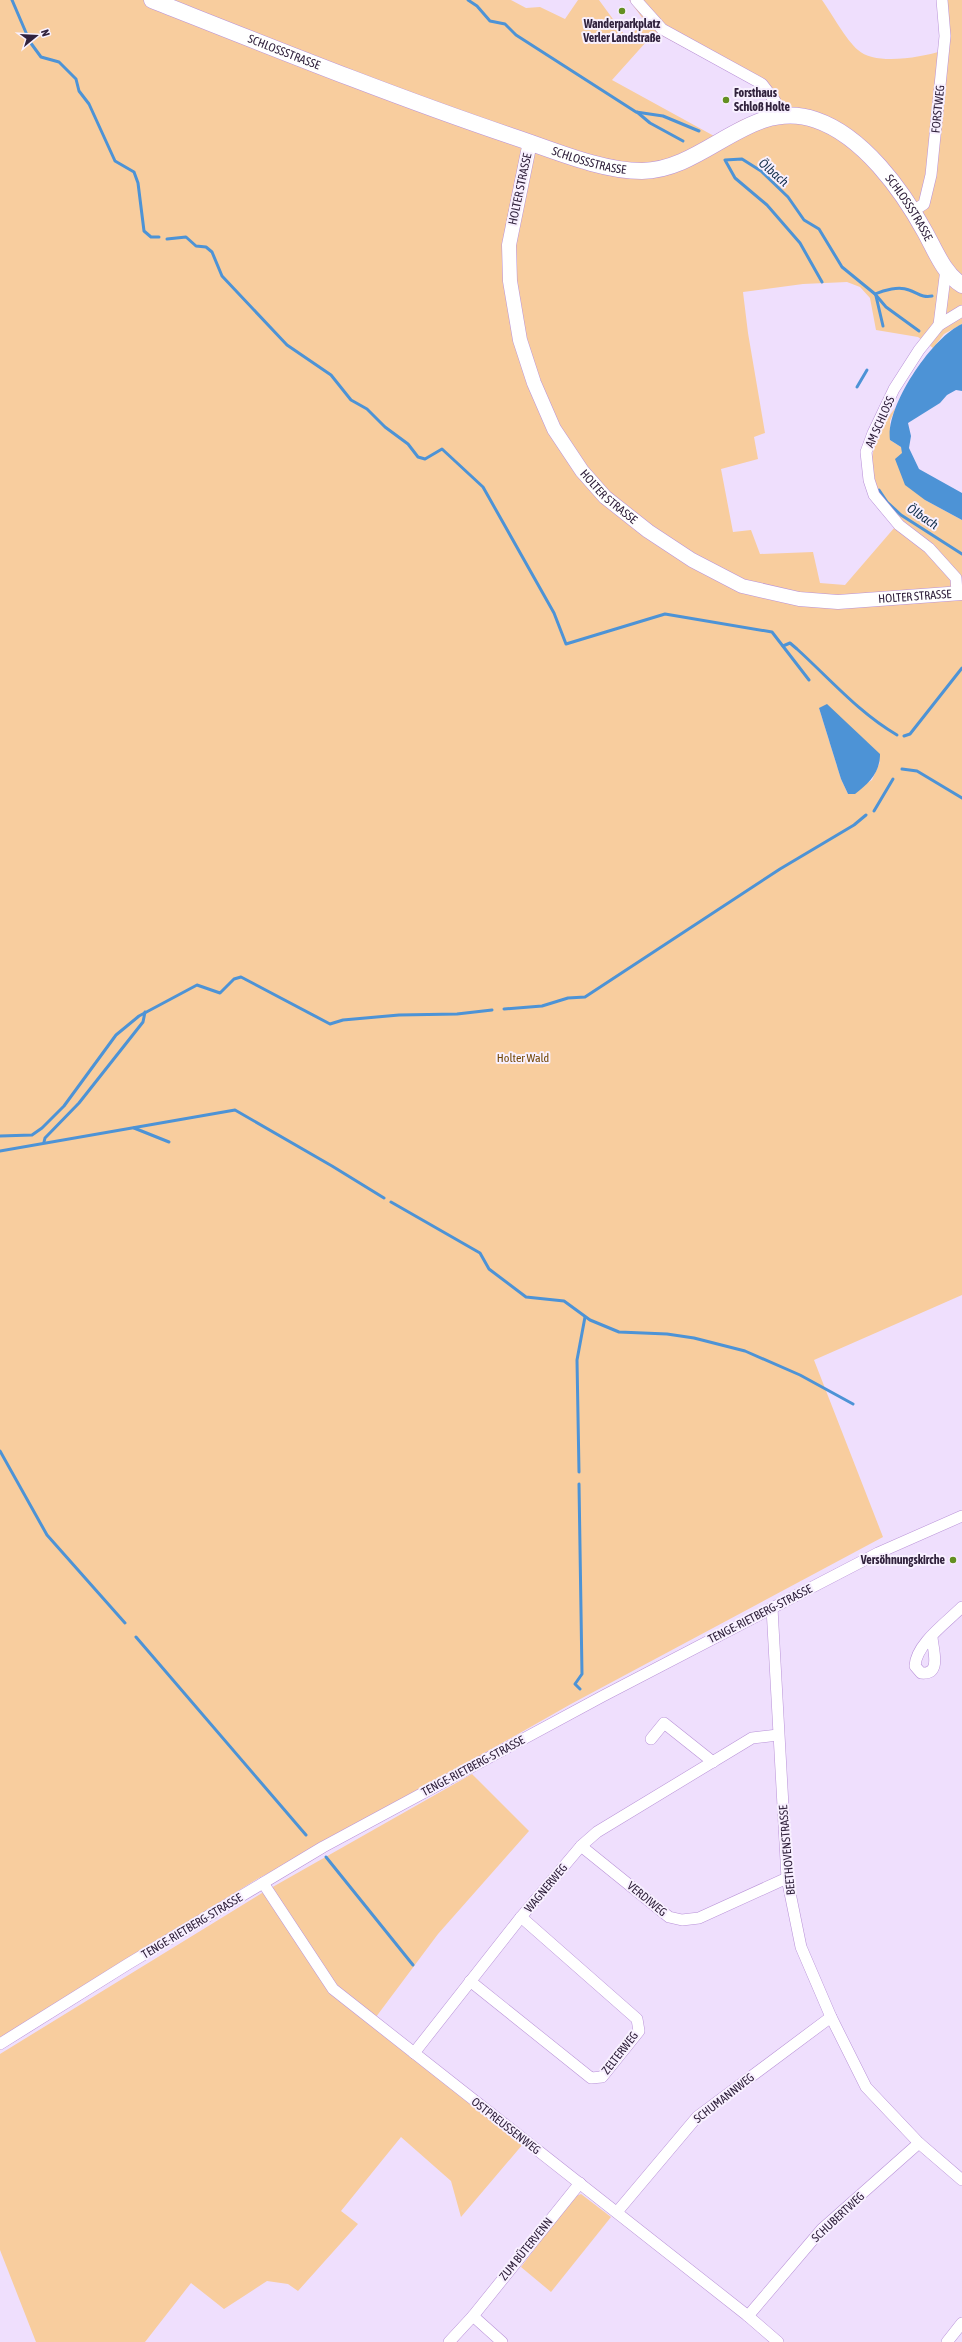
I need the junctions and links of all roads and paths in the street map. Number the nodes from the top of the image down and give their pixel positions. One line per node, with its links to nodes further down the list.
1 (152, 0): 5 (main road, SCHLOSSSTRASSE)
2 (636, 0): 4 (street)
3 (942, 0): 6 (street, FORSTWEG)
4 (781, 115): 5 (main road, SCHLOSSSTRASSE); 6 (main road, SCHLOSSSTRASSE)
5 (530, 142): 11 (street, HOLTER STRASSE)
6 (913, 211): 7 (main road, SCHLOSSSTRASSE)
7 (946, 269): 8 (main road, SCHLOSSSTRASSE); 10 (street)
8 (962, 285)
9 (962, 312): 10 (street, AM SCHLOSS)
10 (939, 325): 11 (street, AM SCHLOSS)
11 (960, 593)
12 (962, 1516): 14 (street, TENGE-RIETBERG-STRASSE)
13 (962, 1607): 15 (street)
14 (772, 1608): 16 (street, BEETHOVENSTRASSE); 21 (street, TENGE-RIETBERG-STRASSE)
15 (932, 1637)
16 (778, 1735): 18 (street, WAGNERWEG); 20 (street, BEETHOVENSTRASSE)
17 (651, 1739): 18 (street)
18 (713, 1762): 19 (street, WAGNERWEG)
19 (581, 1846): 20 (street, VERDIWEG); 22 (street, WAGNERWEG)
20 (787, 1878): 24 (street, BEETHOVENSTRASSE)
21 (264, 1883): 25 (street, TENGE-RIETBERG-STRASSE); 26 (street, OSTPREUSSENWEG)
22 (521, 1917): 23 (street, WAGNERWEG); 23 (street, ZELTERWEG)
23 (470, 1981): 26 (street, WAGNERWEG)
24 (831, 2017): 27 (street, BEETHOVENSTRASSE); 30 (street, SCHUMANNWEG)
25 (0, 2044)
26 (414, 2053): 29 (street, OSTPREUSSENWEG)
27 (920, 2143): 28 (street, BEETHOVENSTRASSE); 32 (street, SCHUBERTWEG)
28 (962, 2180)
29 (580, 2183): 30 (street, OSTPREUSSENWEG); 31 (street, ZUM BÜTERVENN)
30 (617, 2212): 32 (street, OSTPREUSSENWEG)
31 (473, 2316): 34 (street, ZUM BÜTERVENN); 35 (street)
32 (748, 2316): 36 (street, OSTPREUSSENWEG)
33 (962, 2323): 37 (street)
34 (449, 2342)
35 (502, 2342)
36 (778, 2342)
37 (947, 2342)

